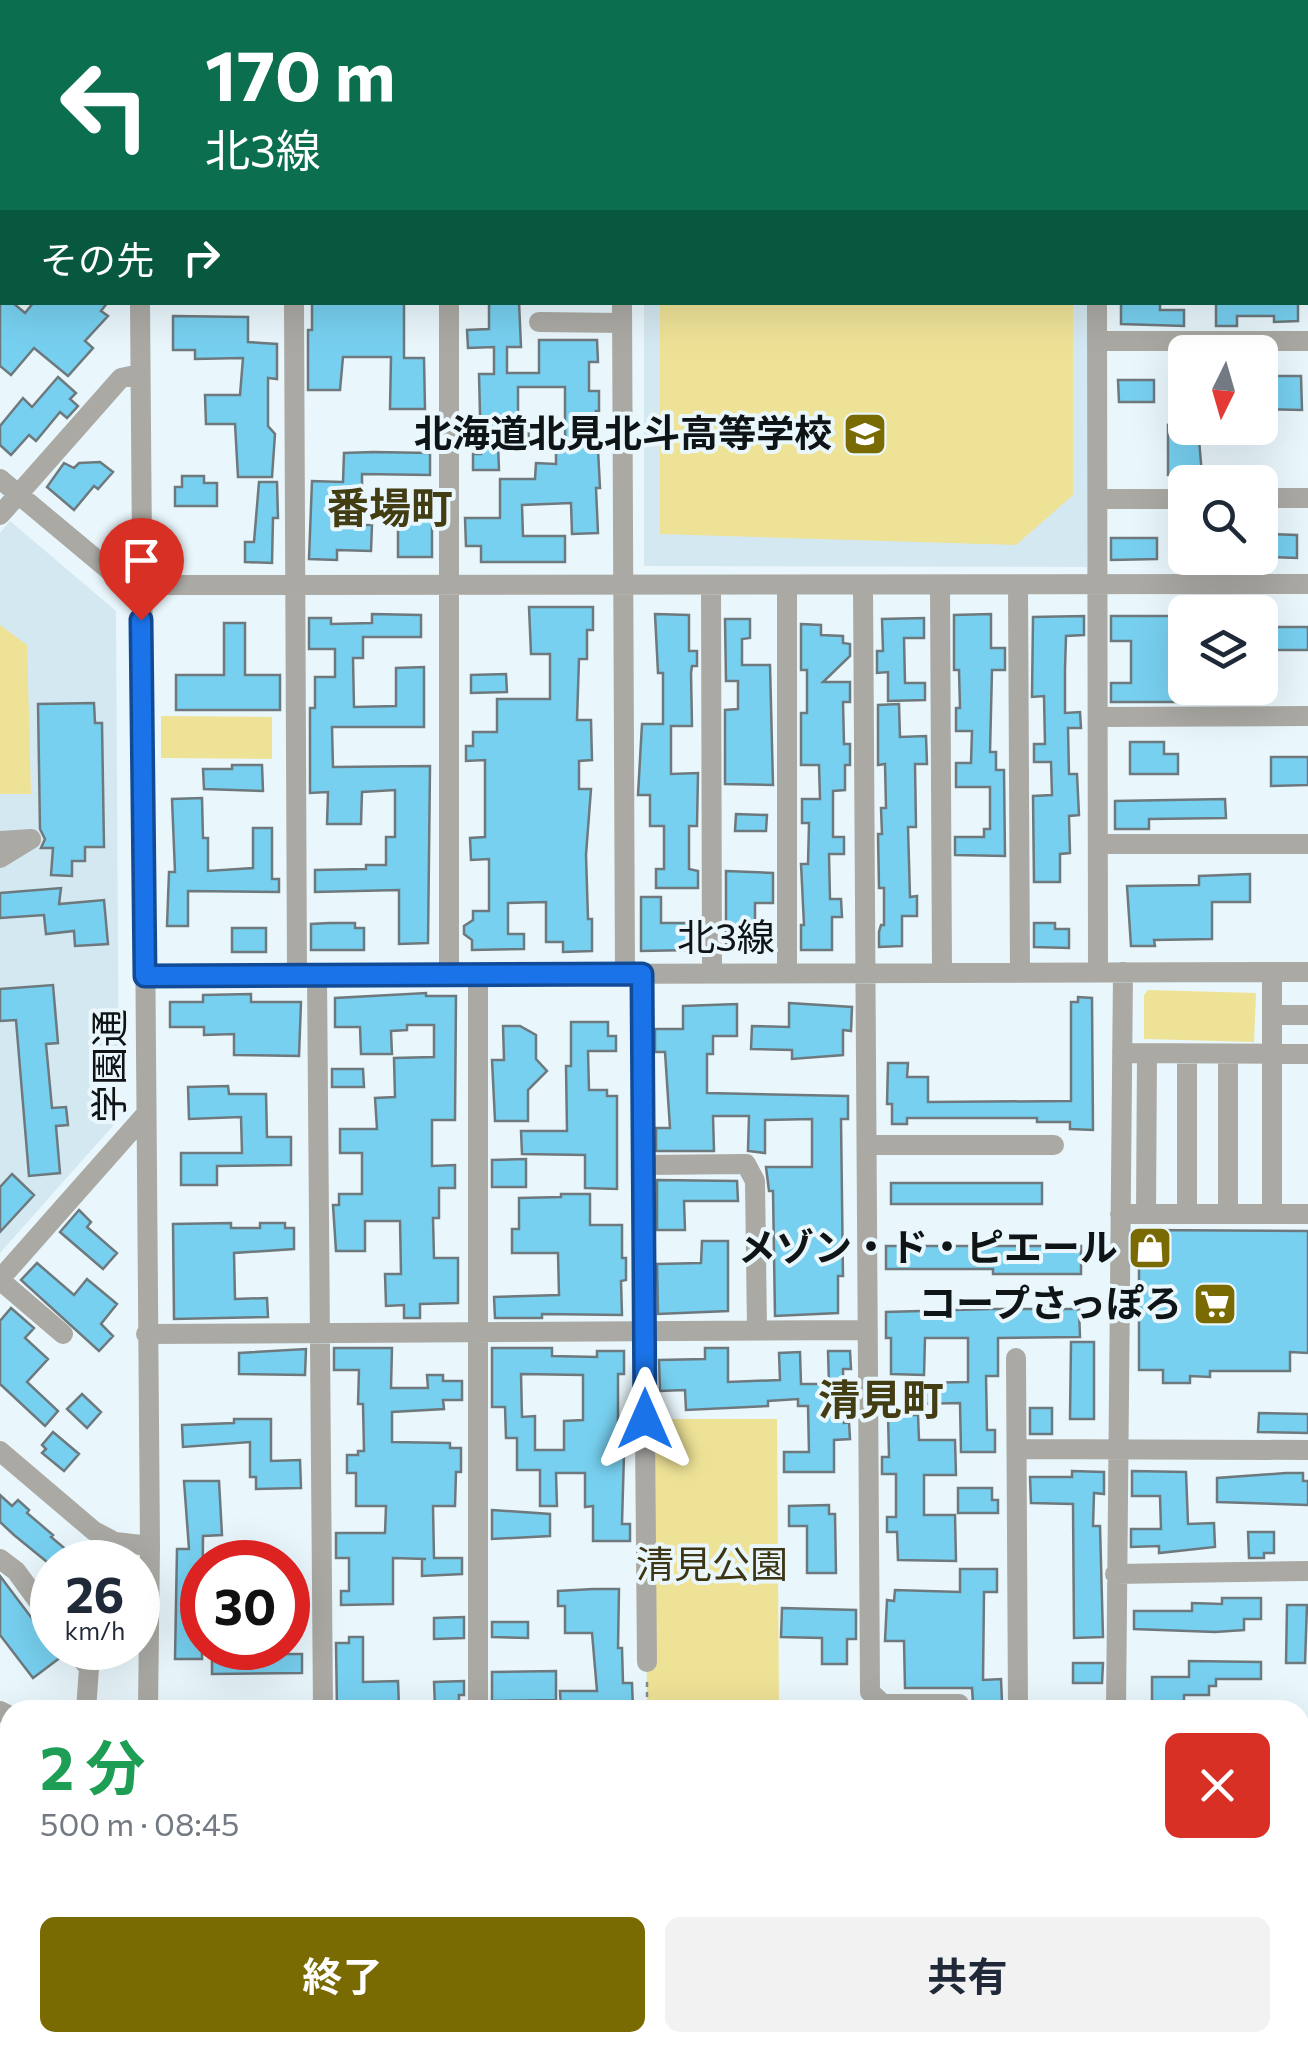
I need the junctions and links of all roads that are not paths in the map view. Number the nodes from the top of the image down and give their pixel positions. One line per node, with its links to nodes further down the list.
1 (140, 305): 9 (street, 学園通)
2 (294, 305): 23 (street)
3 (449, 305): 24 (street)
4 (1098, 305): 7 (street)
5 (622, 313): 6 (street); 19 (street)
6 (540, 322)
7 (1097, 340): 8 (street); 14 (street)
8 (1308, 341)
9 (140, 374): 11 (street); 18 (street, 学園通)
10 (0, 479): 11 (street)
11 (18, 494): 16 (street); 18 (street)
12 (1278, 498): 13 (street)
13 (1308, 498)
14 (1098, 499): 15 (street); 22 (street)
15 (1168, 499)
16 (0, 515)
17 (1308, 584): 22 (street)
18 (140, 585): 23 (street); 47 (street, 学園通)
19 (621, 585): 20 (street); 24 (street); 44 (street)
20 (711, 585): 21 (street); 45 (street)
21 (787, 585): 25 (street); 41 (street)
22 (1098, 585): 27 (street); 28 (street)
23 (294, 586): 24 (street); 46 (street)
24 (448, 586): 40 (street)
25 (863, 586): 26 (street); 42 (street)
26 (940, 586): 27 (street); 34 (street)
27 (1018, 586): 35 (street)
28 (1100, 716): 29 (street); 31 (street)
29 (1308, 716)
30 (0, 841): 33 (street)
31 (1099, 844): 32 (street); 36 (street)
32 (1308, 844)
33 (0, 858)
34 (942, 972): 35 (street, 北3線); 42 (street, 北3線)
35 (1020, 972): 36 (street, 北3線)
36 (1098, 972): 37 (street, 北3線)
37 (1122, 972): 38 (street, 北3線); 50 (street)
38 (1272, 972): 39 (street, 北3線); 48 (street)
39 (1308, 972)
40 (449, 973): 43 (street, 北3線); 46 (street, 北3線)
41 (787, 973): 42 (street, 北3線); 45 (street, 北3線)
42 (866, 973): 57 (street)
43 (478, 974): 44 (street, 北3線); 70 (street)
44 (633, 974): 45 (street, 北3線); 59 (street)
45 (712, 974)
46 (307, 975): 47 (street, 北3線); 73 (street)
47 (145, 976): 56 (street, 学園通)
48 (1272, 1015): 49 (street); 54 (street)
49 (1308, 1015)
50 (1122, 1053): 51 (street); 60 (street)
51 (1147, 1054): 52 (street); 61 (street)
52 (1188, 1054): 53 (street); 62 (street)
53 (1228, 1054): 54 (street); 63 (street)
54 (1272, 1054): 55 (street); 64 (street)
55 (1308, 1054)
56 (144, 1115): 66 (street); 72 (street, 学園通)
57 (869, 1144): 58 (street); 69 (street)
58 (1054, 1145)
59 (644, 1165): 67 (street); 68 (street)
60 (1120, 1214): 61 (street); 76 (street)
61 (1146, 1214): 62 (street)
62 (1187, 1214): 63 (street)
63 (1228, 1214): 64 (street)
64 (1272, 1214): 65 (street)
65 (1308, 1214)
66 (0, 1279): 71 (street)
67 (756, 1329): 68 (street); 69 (street)
68 (645, 1330): 70 (street); 85 (street)
69 (868, 1330): 92 (street)
70 (479, 1333): 73 (street); 91 (street)
71 (64, 1334)
72 (146, 1334): 73 (street); 80 (street, 学園通)
73 (320, 1334): 90 (street)
74 (1016, 1358): 75 (street)
75 (1017, 1449): 76 (street); 93 (street)
76 (1117, 1450): 77 (street); 83 (street)
77 (1308, 1450)
78 (0, 1451): 79 (street)
79 (112, 1540)
80 (150, 1540)
81 (0, 1559): 84 (street)
82 (1308, 1572): 83 (street)
83 (1115, 1574): 94 (street)
84 (30, 1590)
85 (646, 1662)
86 (89, 1670): 88 (street)
87 (148, 1670): 89 (street, 学園通)
88 (87, 1700)
89 (148, 1700)
90 (322, 1700)
91 (478, 1700)
92 (879, 1700)
93 (1018, 1700)
94 (1116, 1700)

